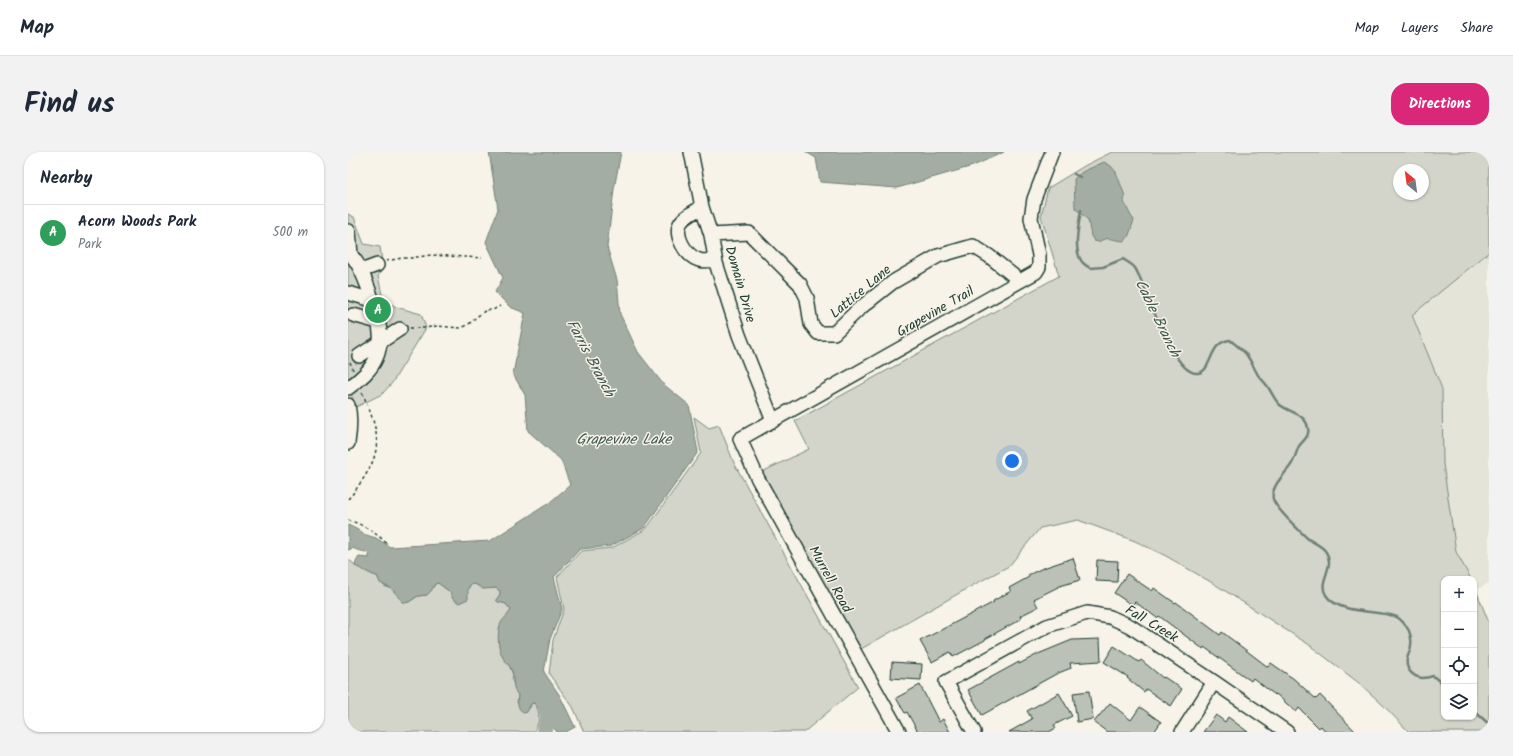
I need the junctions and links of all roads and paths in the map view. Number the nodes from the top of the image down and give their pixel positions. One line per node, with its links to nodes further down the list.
1 (691, 152): 3 (street, Domain Drive)
2 (1052, 152): 10 (street, Grapevine Trail)
3 (702, 207): 5 (street, Domain Drive); 7 (street)
4 (349, 231): 8 (street)
5 (711, 235): 7 (street, Domain Drive); 10 (street, Lattice Lane)
6 (482, 258): 9 (path)
7 (715, 260): 21 (street, Domain Drive)
8 (353, 262): 9 (street); 12 (street)
9 (377, 265)
10 (1020, 281): 21 (street, Grapevine Trail)
11 (348, 293): 12 (street)
12 (372, 300): 15 (street)
13 (500, 306): 16 (path)
14 (353, 314): 15 (street)
15 (378, 322): 17 (street)
16 (400, 329): 17 (street)
17 (380, 343): 18 (street); 19 (street)
18 (359, 356)
19 (354, 387): 24 (path)
20 (348, 405): 23 (street)
21 (773, 421): 22 (street, Grapevine Trail)
22 (740, 439): 28 (street, Murrell Road)
23 (348, 443)
24 (348, 499)
25 (348, 520): 26 (path)
26 (387, 544)
27 (1214, 682): 29 (street, Fall Creek); 30 (street); 31 (street, Fall Creek)
28 (899, 732)
29 (974, 732)
30 (1182, 732)
31 (1287, 732)

